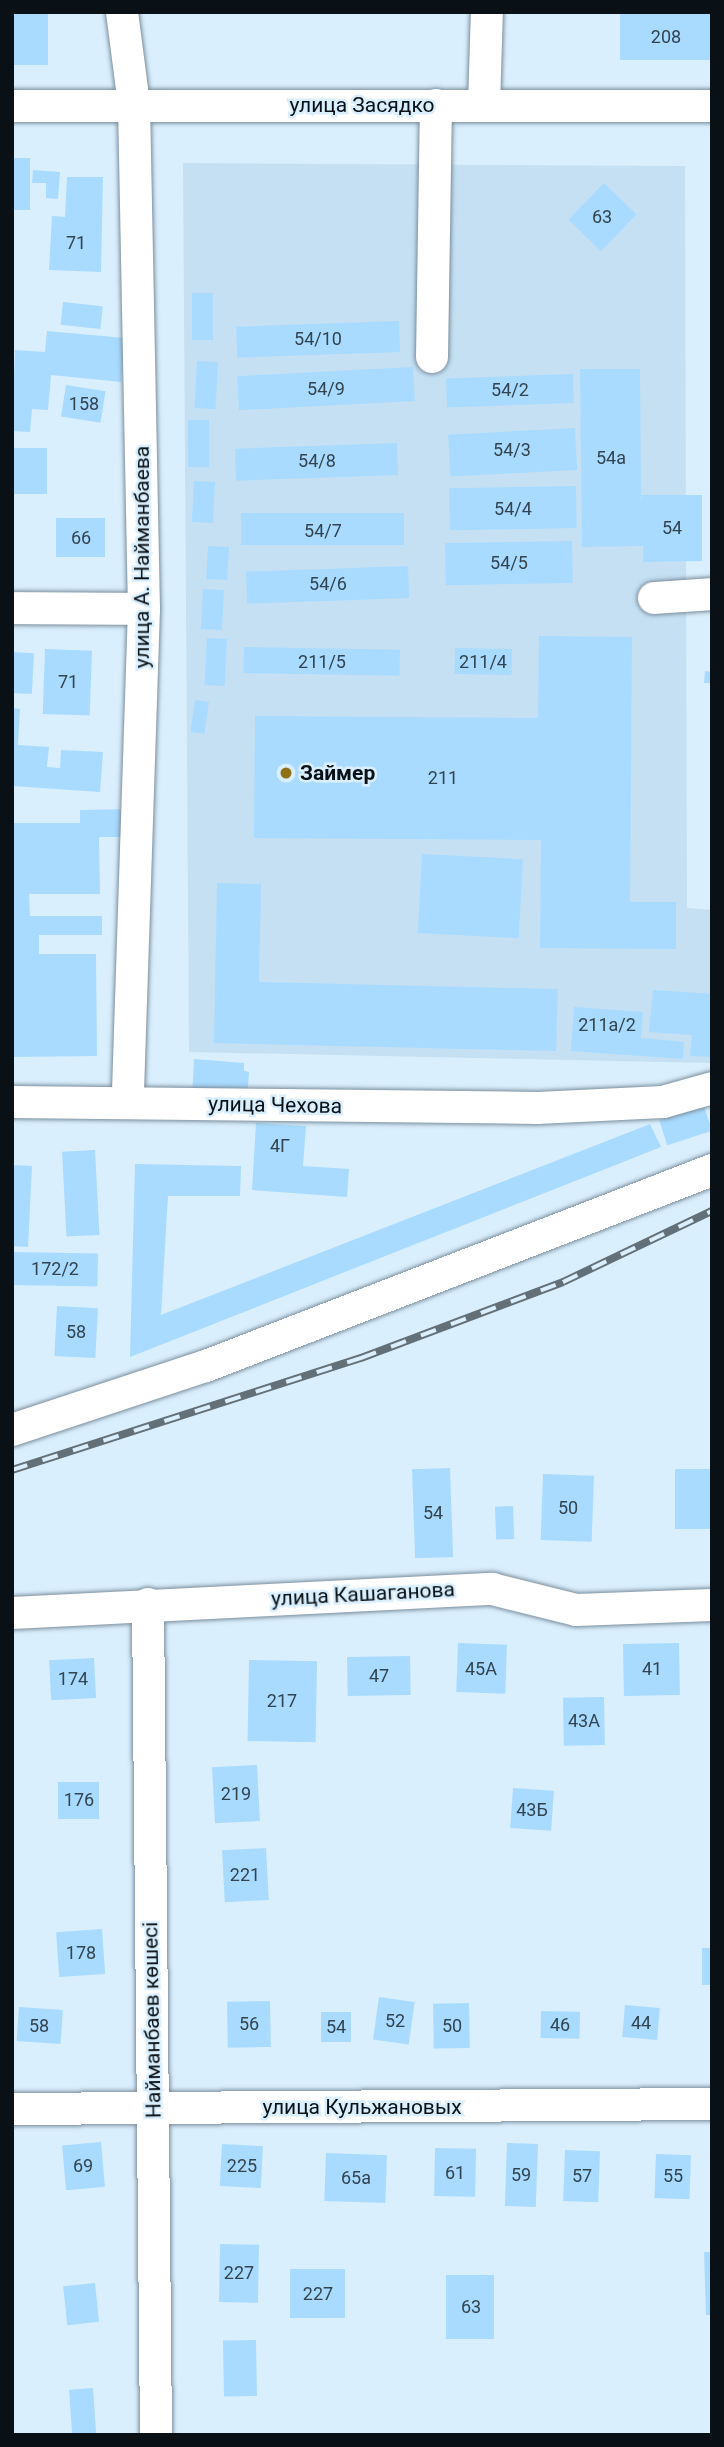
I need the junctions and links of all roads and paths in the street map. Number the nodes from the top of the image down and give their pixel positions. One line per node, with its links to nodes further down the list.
1 (122, 12): 3 (street, улица А. Найманбаева)
2 (488, 12): 5 (street)
3 (134, 104): 4 (street, улица Засядко); 6 (street, улица Засядко); 12 (street, улица А. Найманбаева)
4 (436, 105): 5 (street, улица Засядко); 8 (street)
5 (484, 105): 7 (street, улица Засядко)
6 (12, 106)
7 (712, 106)
8 (432, 358)
9 (712, 594): 10 (street)
10 (654, 598)
11 (12, 608): 12 (street)
12 (144, 609): 15 (street, улица А. Найманбаева)
13 (712, 1088): 15 (street, улица Чехова)
14 (12, 1102): 15 (street, улица Чехова)
15 (128, 1103)
16 (712, 1170): 17 (street)
17 (12, 1430)
18 (148, 1604): 19 (street, улица Кашаганова); 20 (street, улица Кашаганова); 23 (street, Найманбаев көшесі)
19 (712, 1605)
20 (12, 1613)
21 (712, 2104): 23 (street, улица Кульжановых)
22 (12, 2109): 23 (street, улица Кульжановых)
23 (153, 2109): 24 (street, Найманбаев көшесі)
24 (156, 2435)

